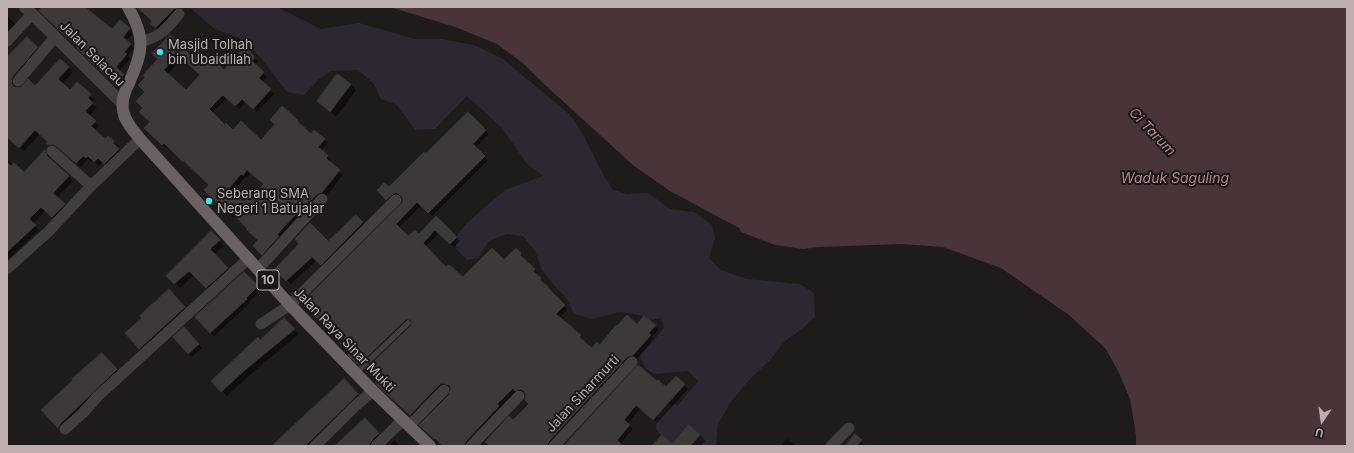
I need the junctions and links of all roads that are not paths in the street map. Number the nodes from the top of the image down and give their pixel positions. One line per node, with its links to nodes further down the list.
1 (128, 7): 5 (highway, 10)
2 (29, 10): 4 (street, Jalan Selacau); 6 (street)
3 (179, 14): 5 (street)
4 (55, 37): 7 (street); 8 (street, Jalan Selacau)
5 (141, 40): 8 (highway, 10)
6 (7, 41)
7 (18, 81)
8 (123, 104): 9 (highway, Jalan Raya Sinar Mukti / 10)
9 (140, 139): 11 (street); 14 (highway, Jalan Raya Sinar Mukti / 10)
10 (52, 151): 11 (street)
11 (90, 186): 15 (street)
12 (322, 200): 16 (street)
13 (396, 200): 17 (street)
14 (249, 258): 16 (highway, Jalan Raya Sinar Mukti / 10); 27 (street)
15 (7, 269)
16 (258, 269): 17 (highway, Jalan Raya Sinar Mukti / 10)
17 (290, 305): 19 (street); 21 (highway, Jalan Raya Sinar Mukti / 10)
18 (408, 323): 21 (lane)
19 (261, 324)
20 (632, 362): 32 (street, Jalan Sinarmurti)
21 (356, 373): 23 (highway, Jalan Raya Sinar Mukti / 10)
22 (444, 390): 25 (street)
23 (373, 391): 25 (highway, Jalan Raya Sinar Mukti / 10); 28 (street)
24 (519, 396): 31 (street)
25 (406, 423): 29 (street); 30 (highway, Jalan Raya Sinar Mukti / 10)
26 (849, 428): 33 (street)
27 (65, 429)
28 (315, 446)
29 (376, 446)
30 (430, 446)
31 (471, 446)
32 (554, 446)
33 (831, 446)

